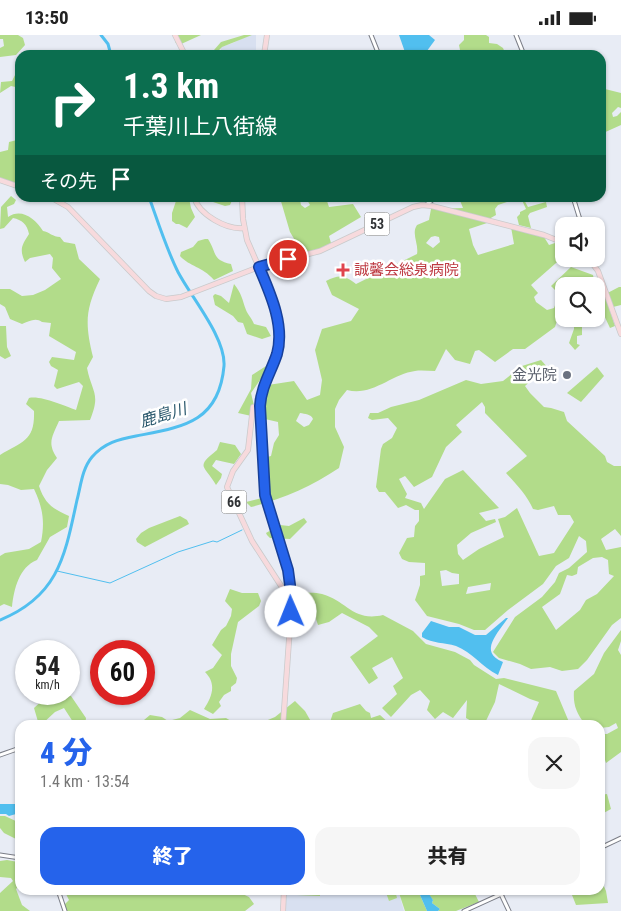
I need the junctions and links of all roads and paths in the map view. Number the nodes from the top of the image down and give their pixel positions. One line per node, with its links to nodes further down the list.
1 (175, 35): 5 (main road)
2 (266, 35): 6 (main road)
3 (372, 35): 7 (street)
4 (516, 35): 8 (street)
5 (182, 50)
6 (264, 50)
7 (378, 50)
8 (522, 50)
9 (0, 180): 10 (main road)
10 (15, 185)
11 (59, 202): 20 (main road, 53)
12 (196, 202): 18 (main road)
13 (242, 202): 18 (main road, 66)
14 (430, 202): 16 (street)
15 (575, 202): 17 (street)
16 (426, 205): 19 (main road); 20 (main road, 53)
17 (579, 217)
18 (244, 228): 20 (main road, 66)
19 (555, 239)
20 (259, 267): 23 (main road, 66)
21 (595, 267): 22 (main road)
22 (621, 334)
23 (260, 406): 24 (main road, 66); 24 (main road, 66)
24 (291, 593): 25 (main road)
25 (283, 720)
26 (15, 750): 27 (street)
27 (0, 755)
28 (621, 838): 29 (street)
29 (605, 846)
30 (0, 855): 31 (street)
31 (15, 857)
32 (60, 895): 36 (street)
33 (284, 895): 37 (main road)
34 (494, 895): 38 (street)
35 (501, 895): 39 (street)
36 (65, 911)
37 (283, 911)
38 (464, 911)
39 (509, 911)

